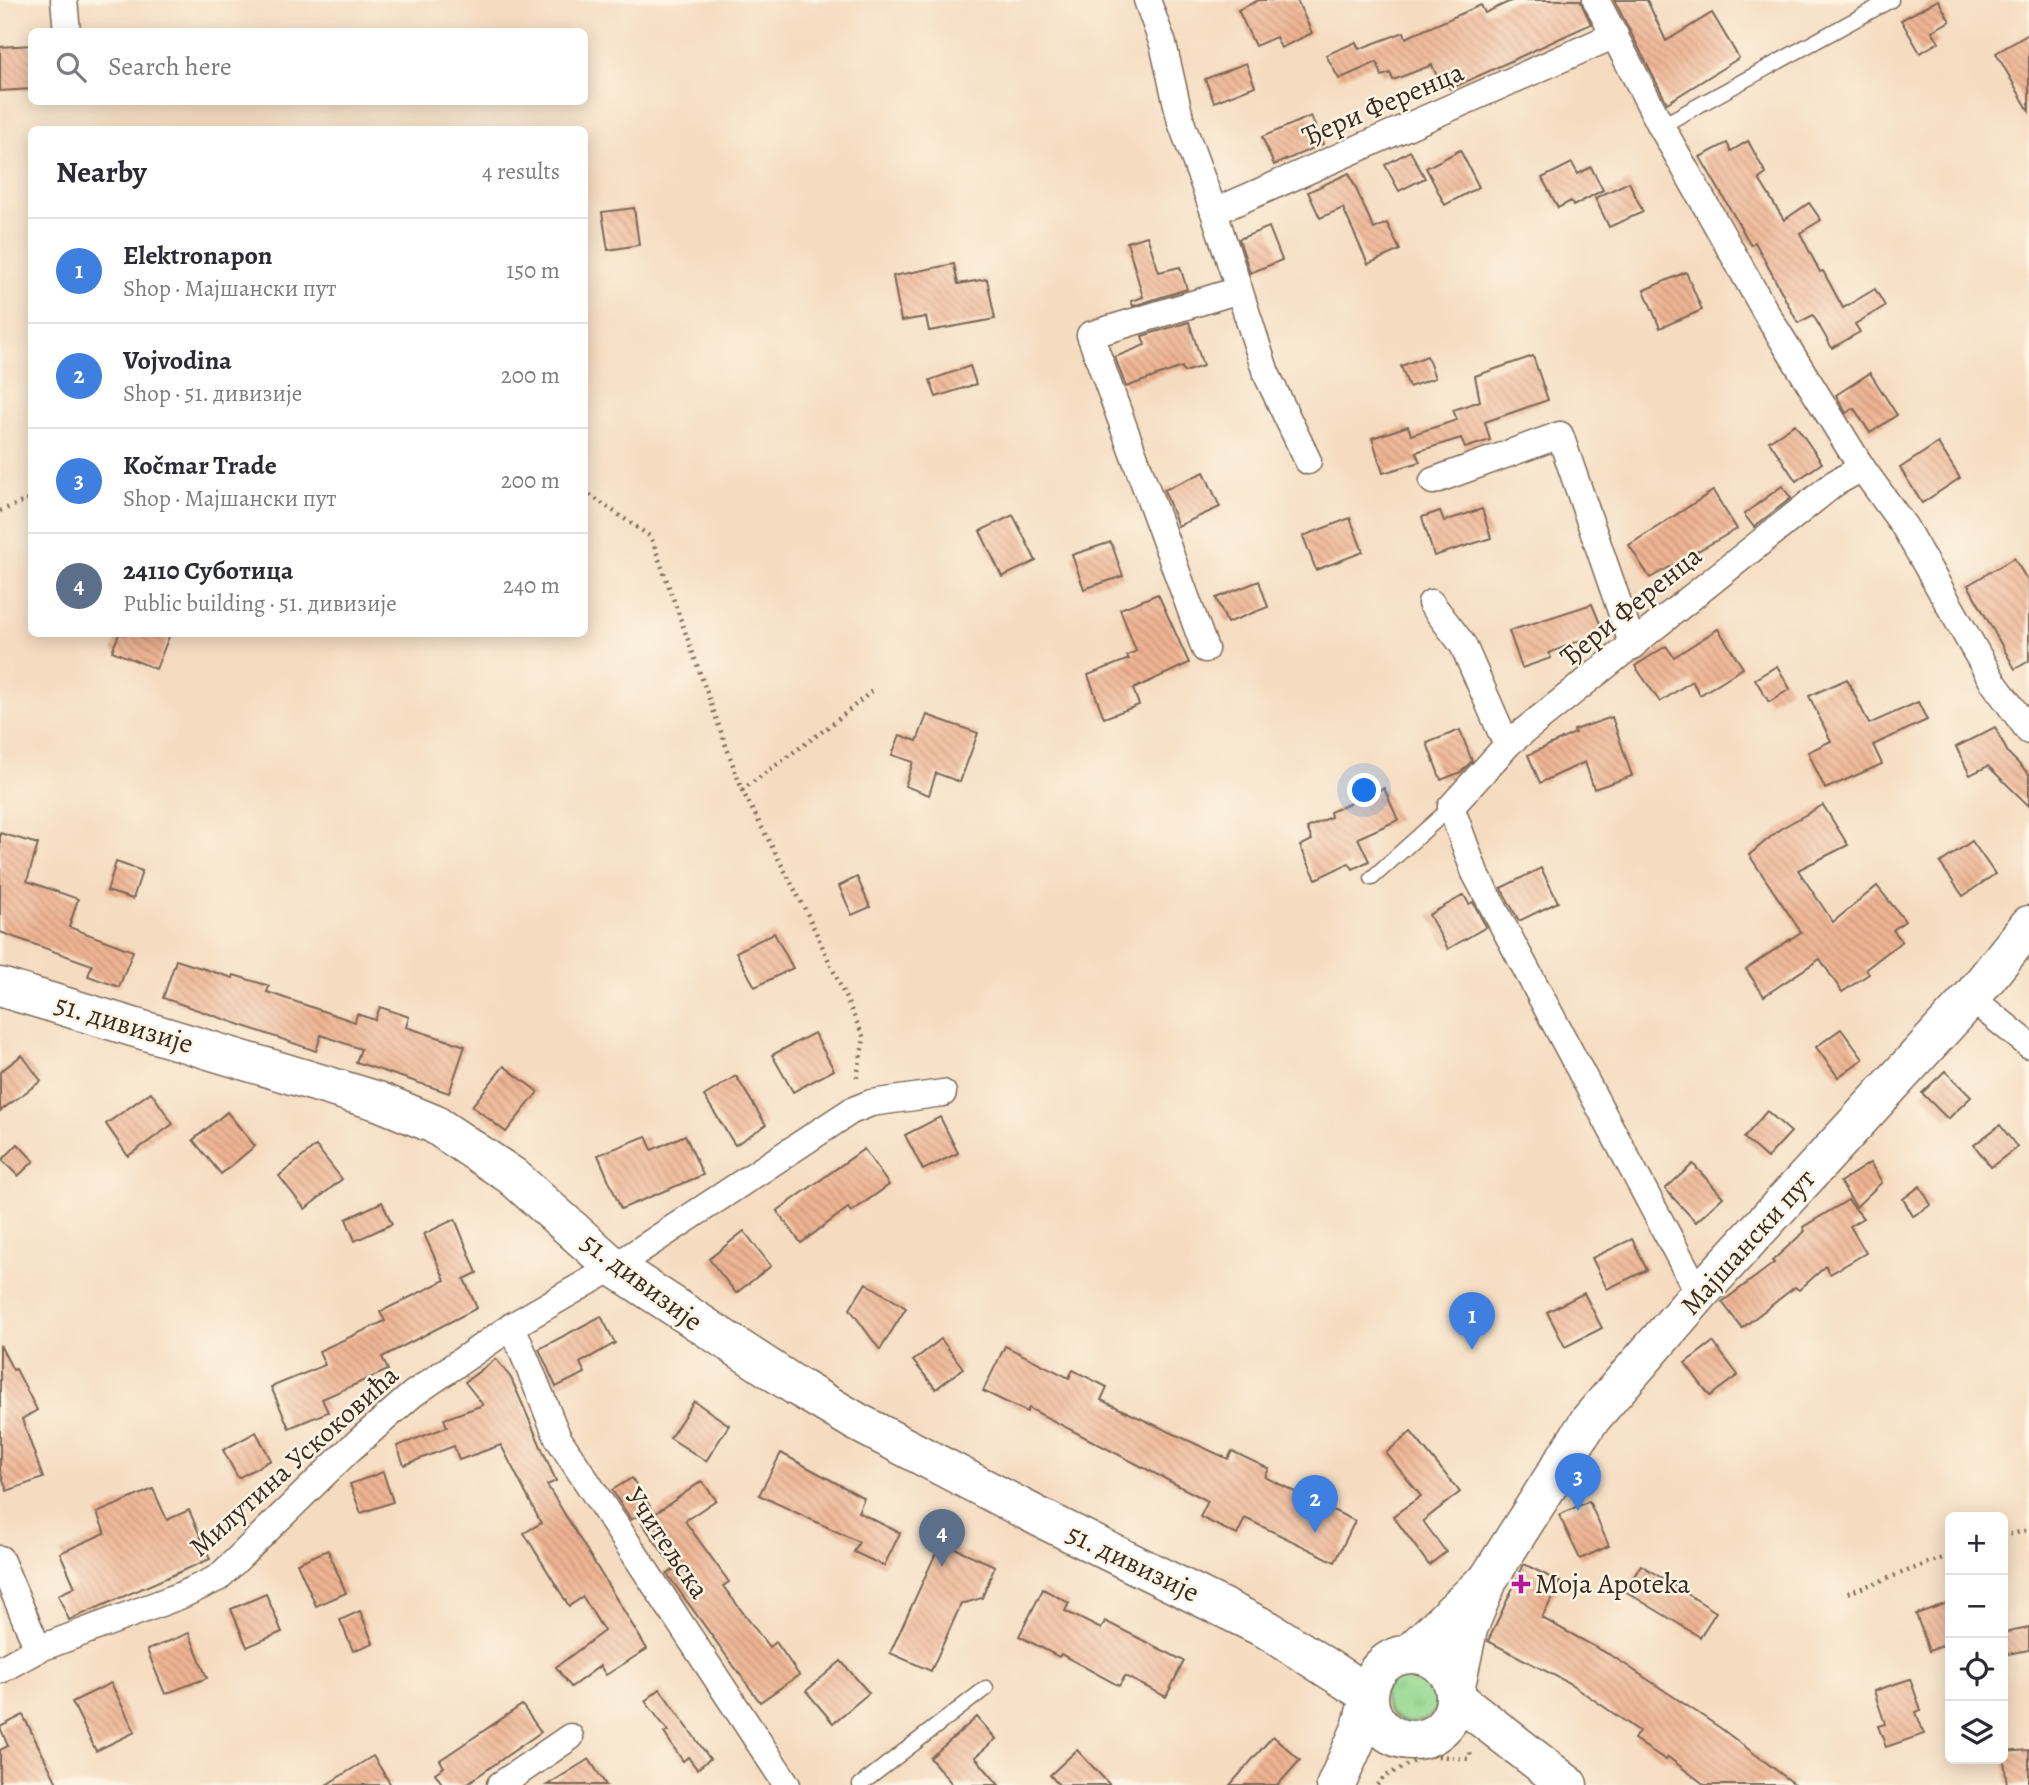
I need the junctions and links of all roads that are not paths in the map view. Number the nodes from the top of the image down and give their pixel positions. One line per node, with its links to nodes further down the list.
1 (64, 0): 5 (street)
2 (1147, 0): 8 (street)
3 (1596, 0): 6 (street)
4 (1891, 0): 7 (lane)
5 (67, 28)
6 (1615, 35): 7 (street); 8 (street, Ђери Ференца)
7 (1661, 126): 11 (street)
8 (1214, 212): 9 (street)
9 (1239, 290): 10 (street); 15 (street)
10 (1308, 461)
11 (1862, 468): 14 (street, Ђери Ференца); 16 (street)
12 (1433, 481): 14 (street)
13 (1430, 603): 17 (street)
14 (1633, 646): 17 (street, Ђери Ференца)
15 (1205, 649)
16 (2029, 731)
17 (1509, 743): 18 (street, Ђери Ференца)
18 (1451, 807): 19 (lane); 26 (street)
19 (1371, 878)
20 (2029, 925): 22 (street, Мајшански пут)
21 (0, 986): 25 (street, 51. дивизије)
22 (1971, 998): 23 (street); 26 (street, Мајшански пут)
23 (2029, 1045)
24 (943, 1093): 25 (street, Милутина Ускоковића)
25 (614, 1268): 27 (street, Милутина Ускоковића); 30 (street, 51. дивизије)
26 (1699, 1294): 29 (street, Мајшански пут)
27 (512, 1326): 31 (street, Милутина Ускоковића); 41 (street, Учитељска)
28 (0, 1559): 31 (street)
29 (1489, 1578): 32 (street, Мајшански пут); 35 (street, Мајшански пут)
30 (1268, 1630): 32 (street, 51. дивизије); 36 (street, 51. дивизије)
31 (38, 1649): 33 (street, Милутина Ускоковића)
32 (1403, 1654): 35 (street); 36 (street)
33 (0, 1670)
34 (986, 1688): 42 (lane)
35 (1455, 1694): 38 (street); 39 (street)
36 (1368, 1699): 38 (street); 43 (street)
37 (570, 1737): 40 (street)
38 (1414, 1740): 39 (street); 44 (street)
39 (1555, 1776)
40 (500, 1785)
41 (787, 1785)
42 (860, 1785)
43 (1336, 1785)
44 (1348, 1785)

